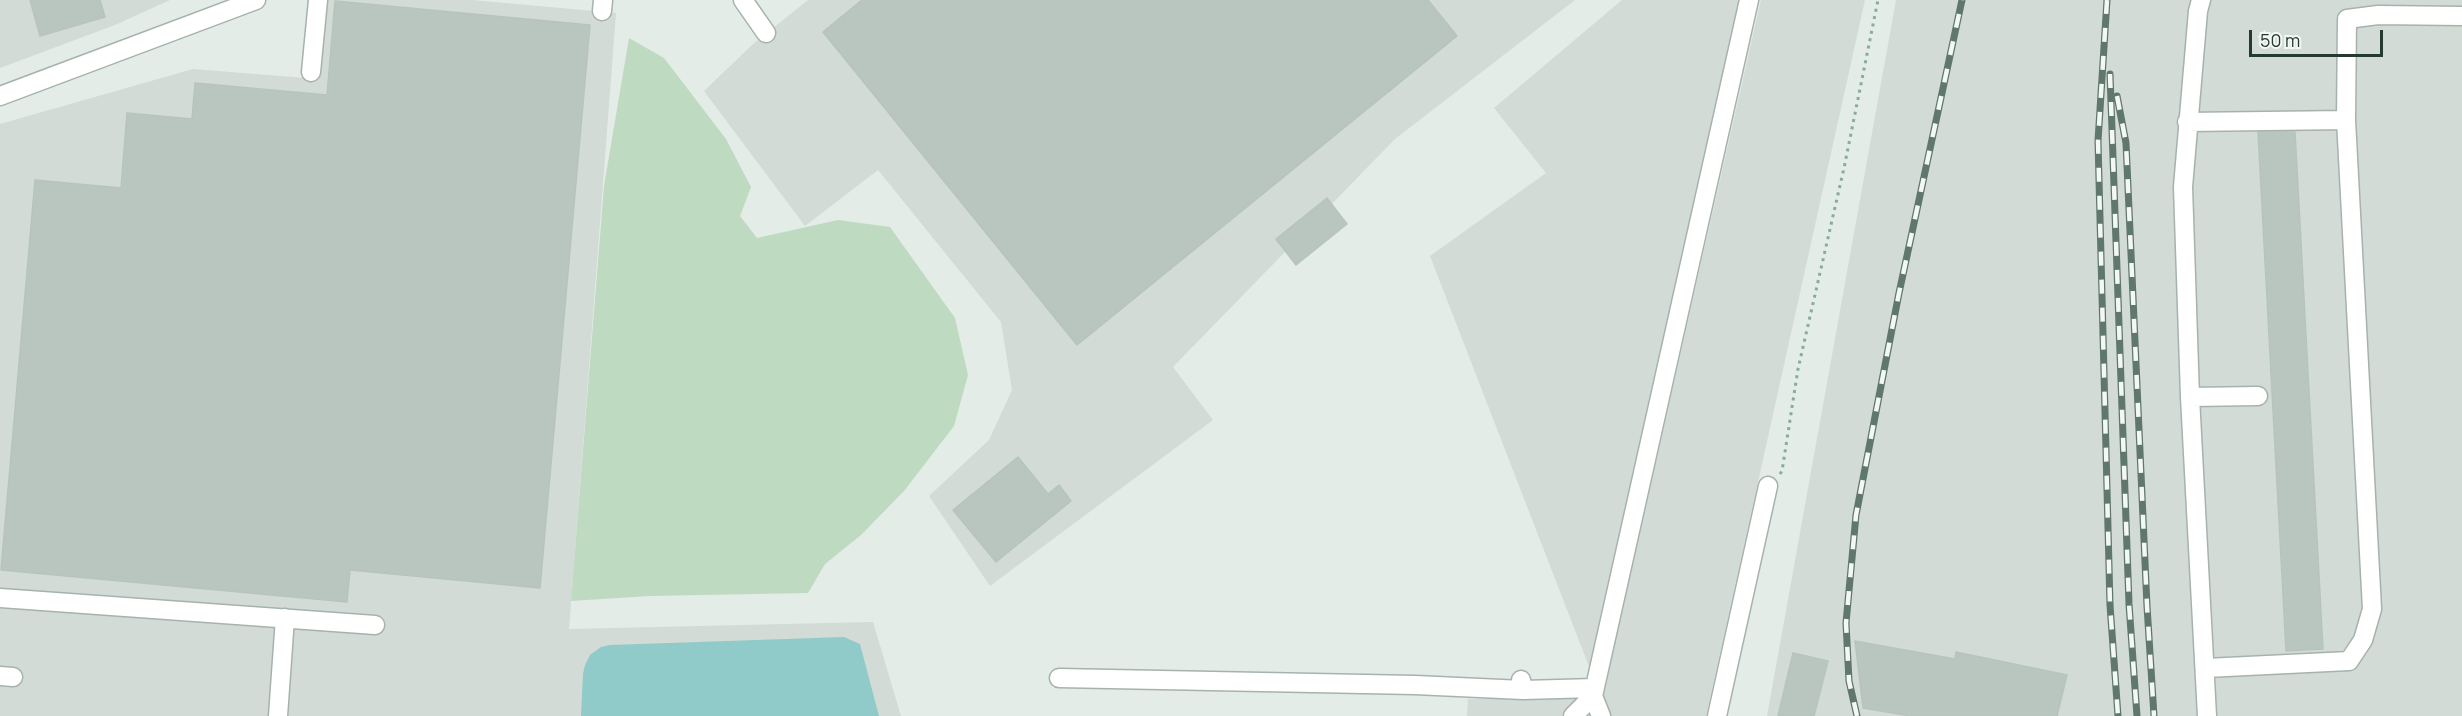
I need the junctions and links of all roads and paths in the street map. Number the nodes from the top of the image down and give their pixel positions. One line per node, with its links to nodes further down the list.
1 (256, 0): 10 (street)
2 (318, 0): 9 (street)
3 (743, 0): 8 (street)
4 (1749, 0): 21 (street)
5 (1878, 0): 15 (path)
6 (2201, 0): 12 (street)
7 (2462, 16): 11 (street)
8 (766, 33)
9 (311, 72)
10 (0, 96)
11 (2346, 120): 12 (street); 19 (street)
12 (2187, 122): 14 (street)
13 (2258, 396): 14 (street)
14 (2190, 397): 19 (street)
15 (1768, 486): 25 (street)
16 (0, 598): 17 (street)
17 (285, 618): 18 (street); 22 (street)
18 (375, 626)
19 (2206, 668): 26 (street)
20 (1059, 678): 21 (street)
21 (1594, 692): 23 (street); 24 (street)
22 (278, 716)
23 (1573, 716)
24 (1601, 716)
25 (1717, 716)
26 (2207, 716)

